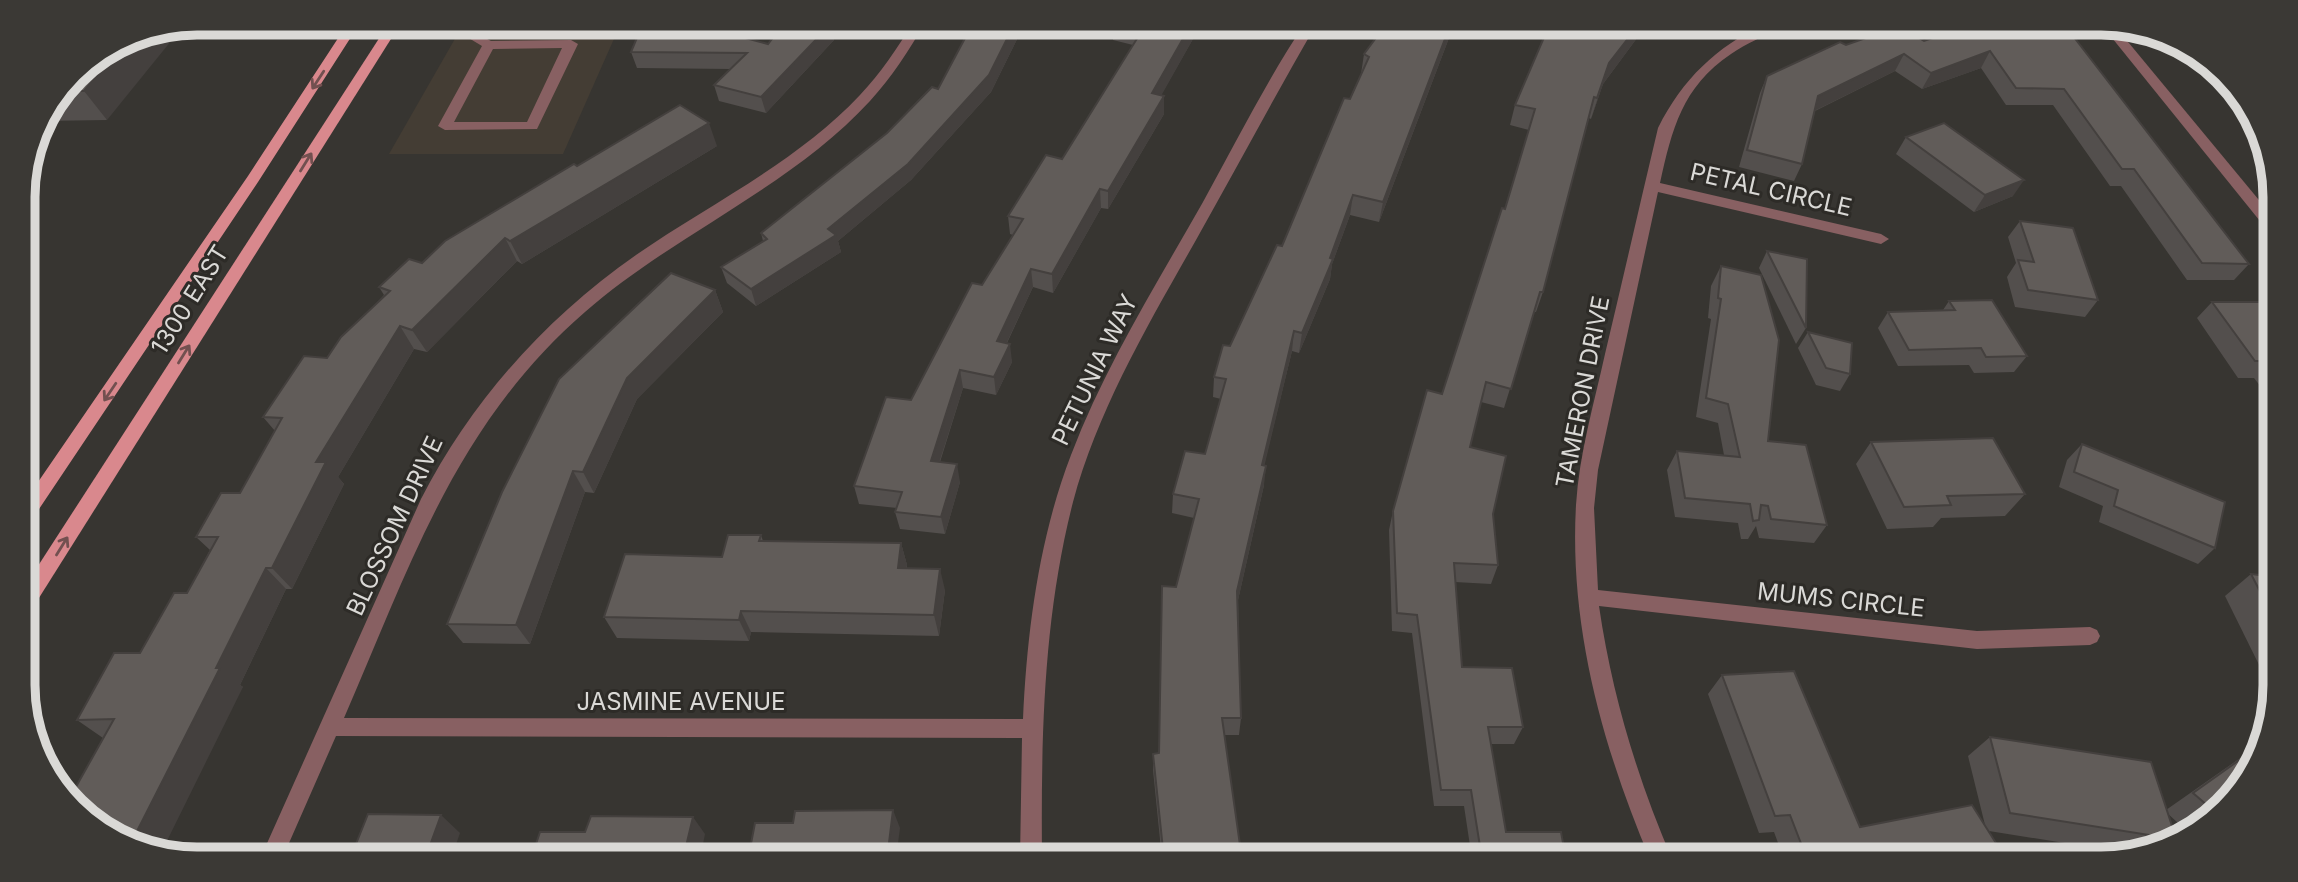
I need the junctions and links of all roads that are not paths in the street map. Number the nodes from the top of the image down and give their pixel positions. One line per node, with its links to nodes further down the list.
1 (347, 35): 12 (main road, 1300 EAST, one-way to 12)
2 (387, 35): 13 (main road, 1300 EAST, one-way to 2)
3 (471, 35): 8 (street)
4 (911, 35): 16 (street, BLOSSOM DRIVE)
5 (1304, 35): 17 (street, PETUNIA WAY)
6 (1750, 35): 9 (street, TAMERON DRIVE)
7 (2116, 36): 10 (street)
8 (489, 45): 8 (street)
9 (1651, 186): 11 (street, PETAL CIRCLE); 14 (street, TAMERON DRIVE)
10 (2263, 215)
11 (1881, 239)
12 (35, 501)
13 (35, 587)
14 (1588, 597): 15 (street, MUMS CIRCLE); 20 (street, TAMERON DRIVE)
15 (2090, 636)
16 (329, 727): 17 (street, JASMINE AVENUE); 18 (street, BLOSSOM DRIVE)
17 (1033, 729): 19 (street, PETUNIA WAY)
18 (276, 847)
19 (1031, 847)
20 (1657, 847)

